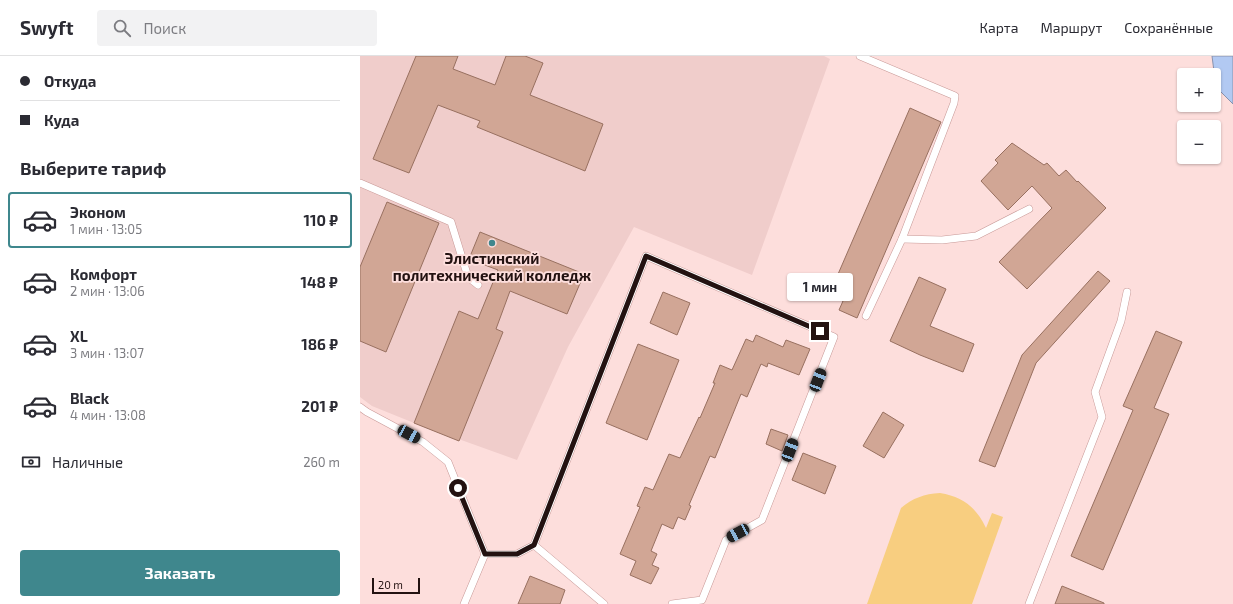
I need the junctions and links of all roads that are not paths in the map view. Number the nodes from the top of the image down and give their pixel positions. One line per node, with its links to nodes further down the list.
1 (860, 56): 4 (lane)
2 (360, 182): 5 (lane)
3 (1029, 210): 4 (lane)
4 (902, 239): 7 (lane)
5 (478, 285)
6 (1127, 292): 14 (lane)
7 (866, 316)
8 (360, 406): 10 (lane)
9 (534, 545): 10 (lane); 12 (lane); 13 (lane)
10 (485, 554): 11 (lane)
11 (464, 604)
12 (604, 604)
13 (672, 604)
14 (1028, 604)

